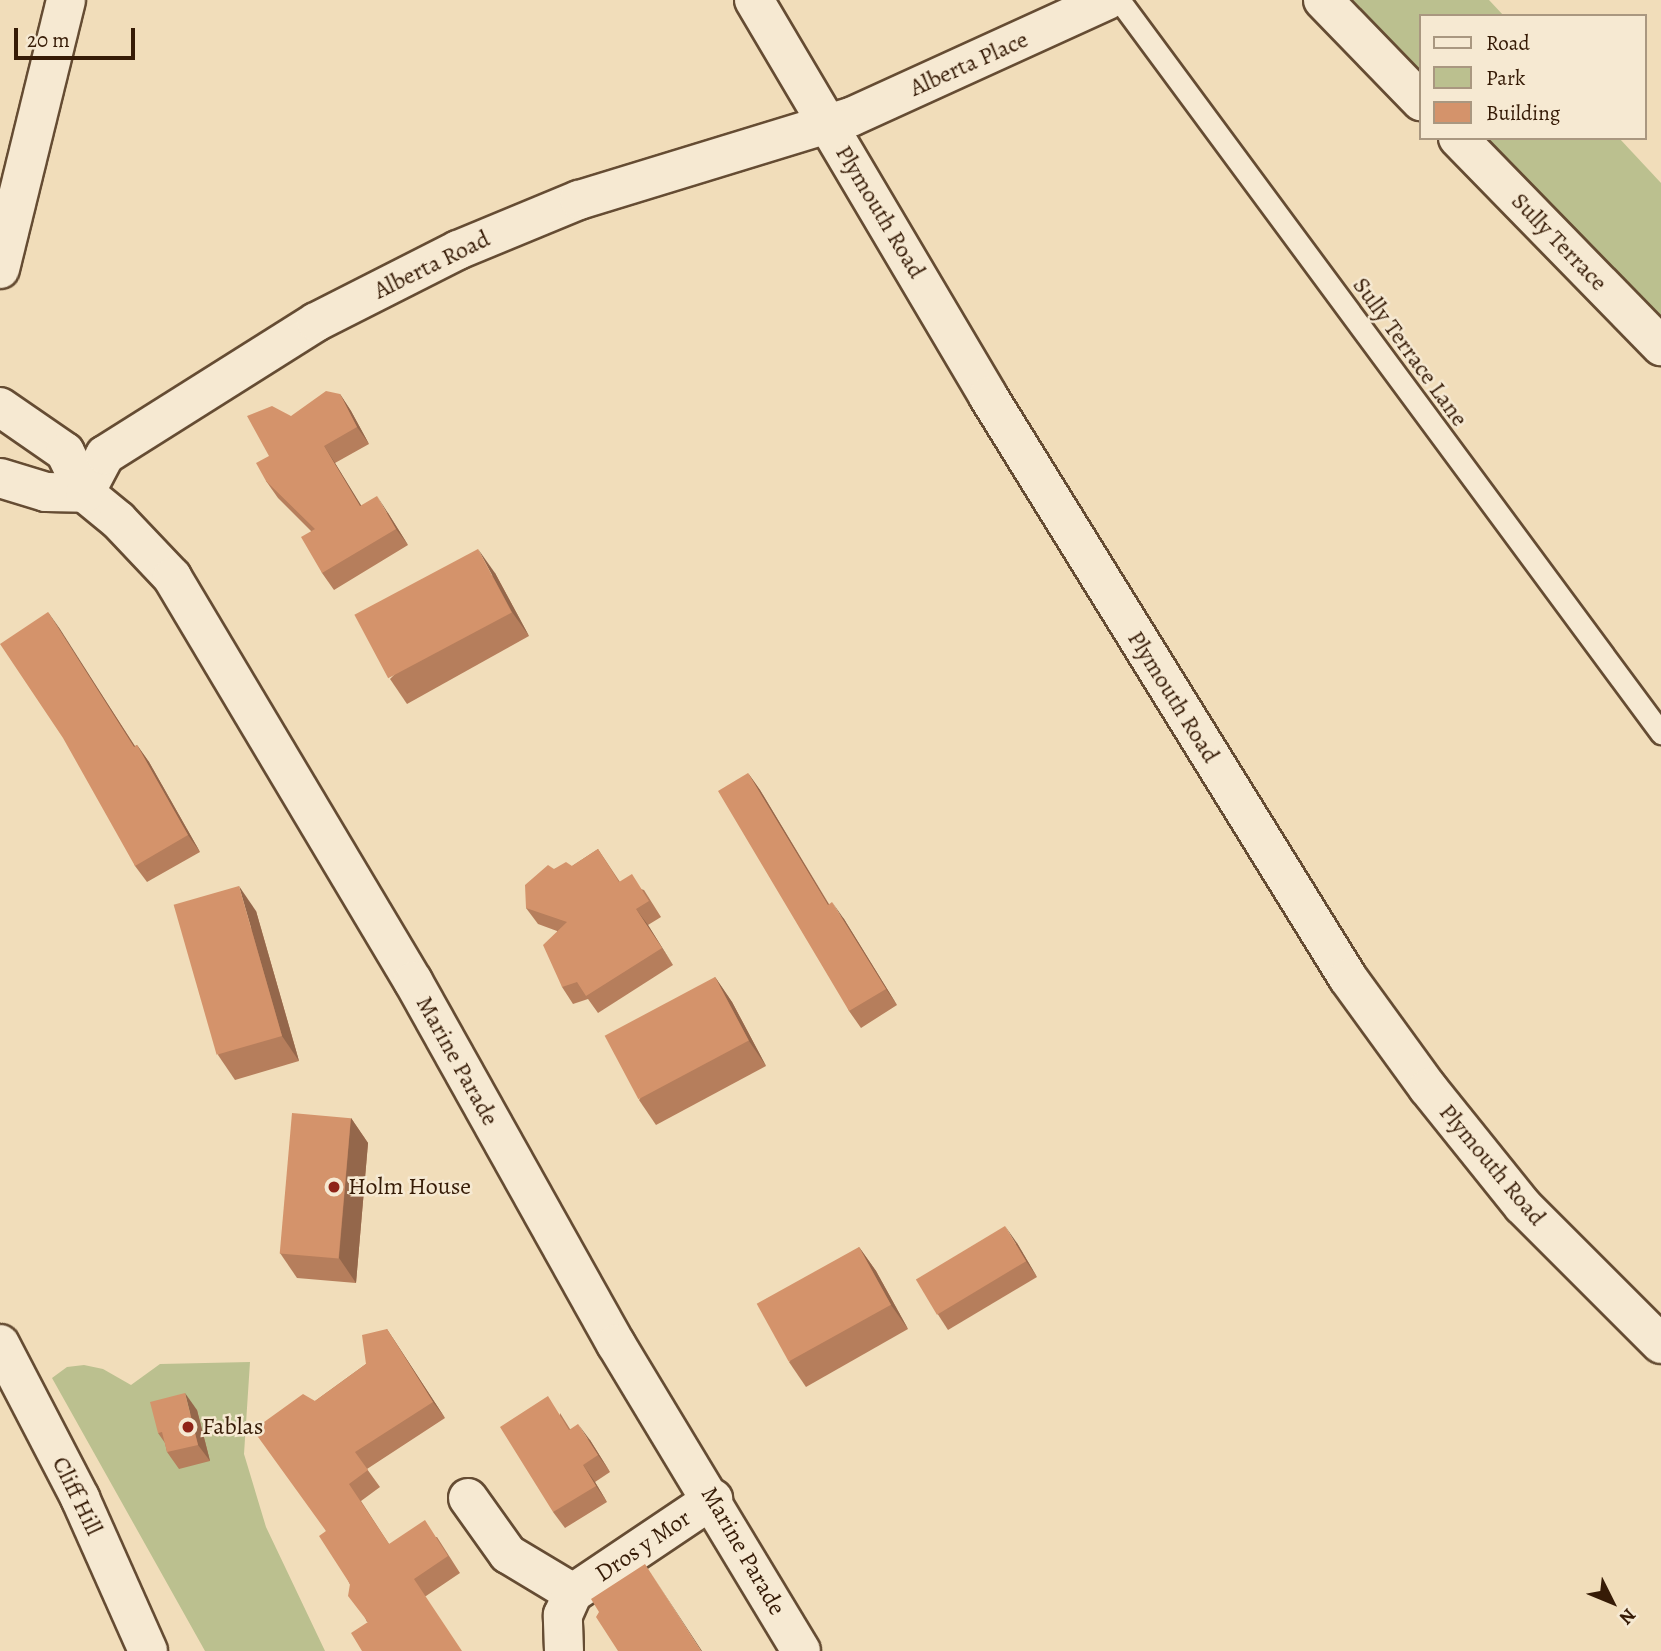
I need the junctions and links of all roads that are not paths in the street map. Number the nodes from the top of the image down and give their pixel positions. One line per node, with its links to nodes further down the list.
1 (66, 0): 9 (street)
2 (754, 0): 7 (street, Plymouth Road)
3 (1108, 0): 7 (street, Alberta Place)
4 (1119, 0): 14 (lane, Sully Terrace Lane)
5 (1323, 0): 6 (street)
6 (1420, 100)
7 (828, 125): 13 (street, Alberta Road); 16 (street, Plymouth Road)
8 (1460, 140): 10 (street, Sully Terrace)
9 (0, 269)
10 (1661, 346)
11 (0, 407): 13 (street, Marine Parade)
12 (0, 478): 13 (street)
13 (85, 493): 18 (street, Marine Parade)
14 (1661, 733)
15 (0, 1344): 20 (street, Cliff Hill)
16 (1661, 1344)
17 (468, 1498): 19 (street, Dros y Mor)
18 (713, 1499): 19 (street, Dros y Mor); 22 (street, Marine Parade)
19 (573, 1593): 21 (street, Dros y Mor)
20 (148, 1651)
21 (564, 1651)
22 (801, 1651)

